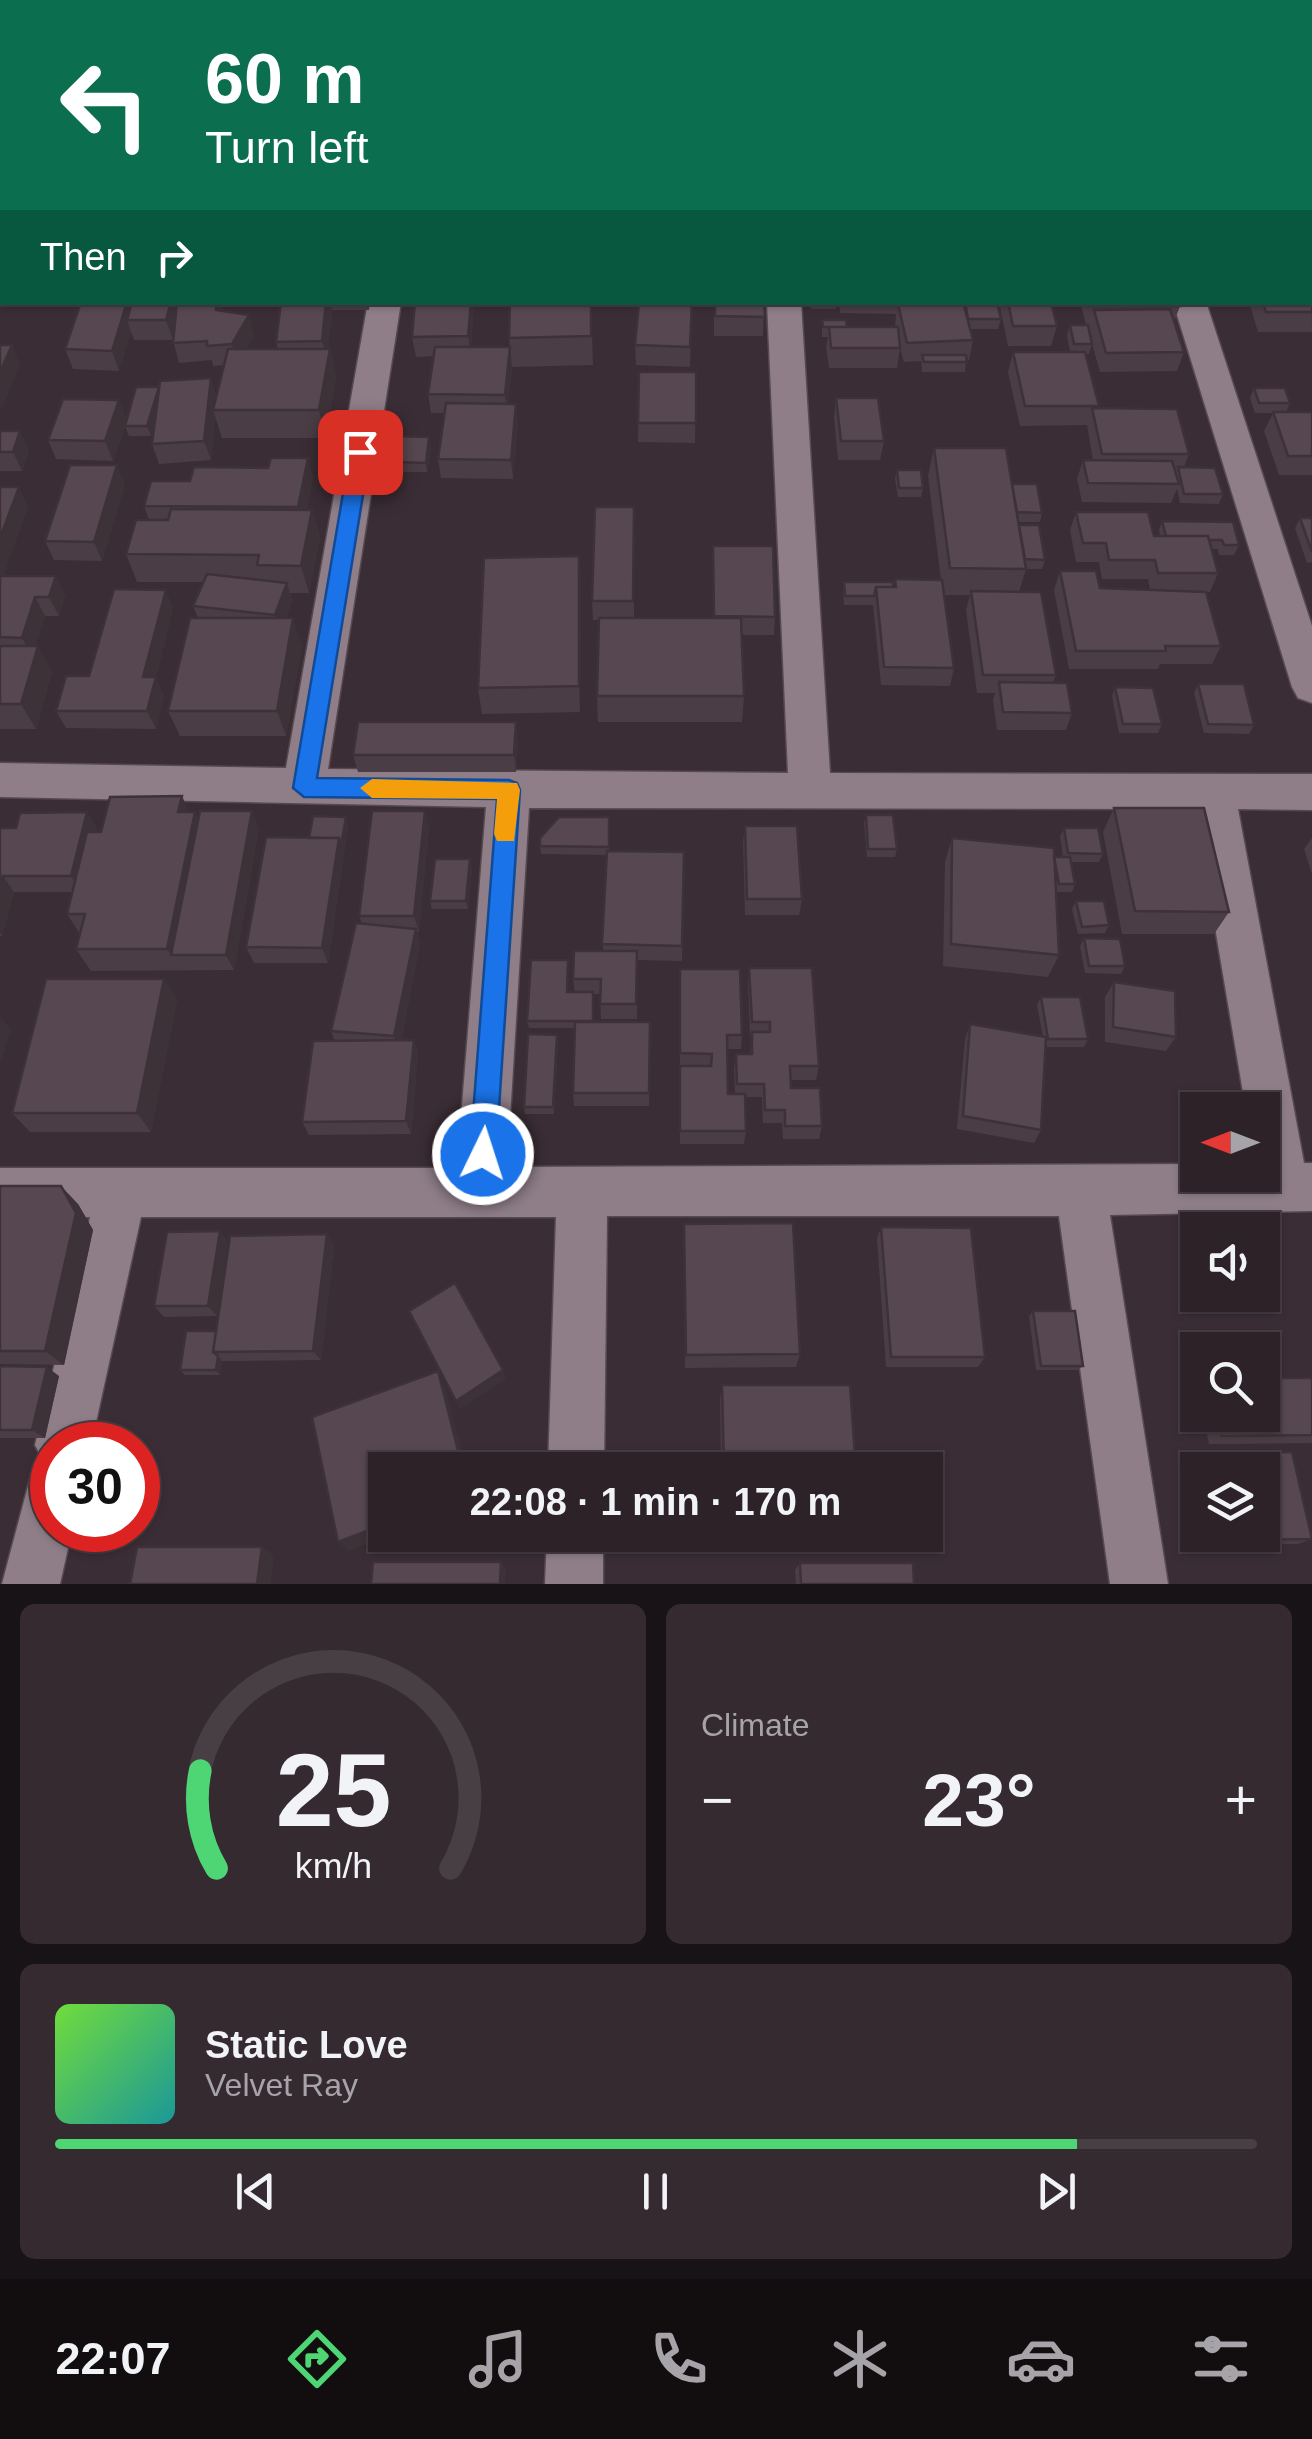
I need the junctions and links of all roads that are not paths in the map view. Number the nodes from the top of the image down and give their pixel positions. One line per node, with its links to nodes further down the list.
1 (384, 305): 6 (street)
2 (784, 305): 7 (street)
3 (1190, 305): 4 (street)
4 (1312, 687)
5 (0, 780): 6 (street)
6 (304, 788): 8 (street)
7 (810, 788): 8 (street); 9 (street)
8 (509, 790): 12 (street)
9 (1213, 792): 10 (street); 11 (street)
10 (1312, 792)
11 (1298, 1187): 13 (street)
12 (480, 1190): 14 (street); 16 (street)
13 (1081, 1191): 14 (street); 23 (street)
14 (582, 1192): 18 (street)
15 (0, 1193): 16 (street)
16 (121, 1193): 17 (street)
17 (68, 1422)
18 (576, 1452)
19 (38, 1552): 21 (street)
20 (575, 1552): 22 (street)
21 (31, 1584)
22 (574, 1584)
23 (1139, 1584)

